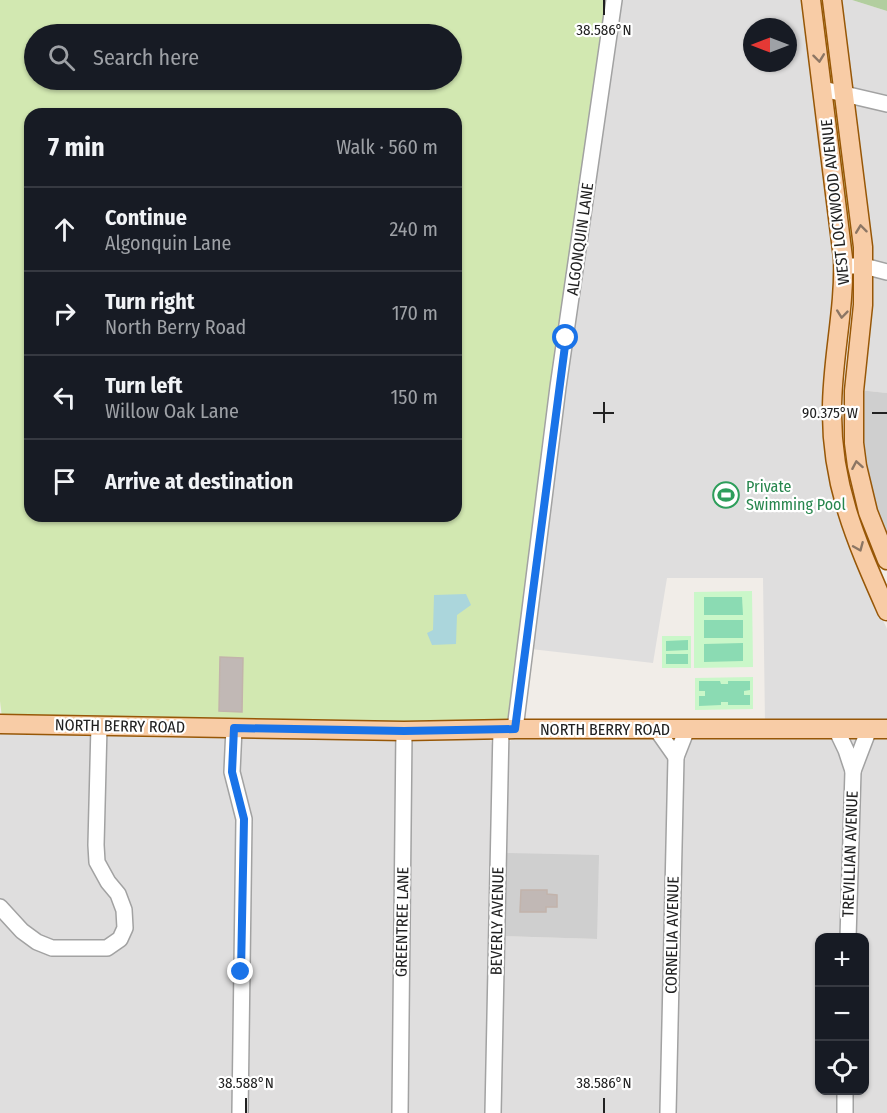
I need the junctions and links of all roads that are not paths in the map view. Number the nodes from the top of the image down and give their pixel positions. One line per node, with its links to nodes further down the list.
1 (614, 0): 17 (street, ALGONQUIN LANE)
2 (811, 0): 4 (main road, WEST LOCKWOOD AVENUE, one-way to 4)
3 (832, 0): 5 (main road, WEST LOCKWOOD AVENUE)
4 (823, 90): 5 (street); 7 (main road, WEST LOCKWOOD AVENUE)
5 (844, 94): 6 (street); 8 (main road, WEST LOCKWOOD AVENUE, one-way to 5)
6 (887, 104)
7 (843, 266): 8 (street); 11 (main road, WEST LOCKWOOD AVENUE, one-way to 11)
8 (864, 266): 9 (street); 10 (main road, WEST LOCKWOOD AVENUE, one-way to 8)
9 (887, 272)
10 (868, 512): 11 (main road); 12 (main road, WEST LOCKWOOD AVENUE)
11 (848, 518): 13 (main road, WEST LOCKWOOD AVENUE, one-way to 13)
12 (887, 560)
13 (887, 611)
14 (0, 724): 15 (main road, NORTH BERRY ROAD)
15 (99, 726): 16 (main road, NORTH BERRY ROAD); 25 (street)
16 (234, 728): 22 (main road, NORTH BERRY ROAD); 28 (street)
17 (508, 729): 21 (main road, NORTH BERRY ROAD); 22 (main road, NORTH BERRY ROAD); 30 (street, BEVERLY AVENUE)
18 (687, 729): 19 (main road, NORTH BERRY ROAD); 21 (main road, NORTH BERRY ROAD); 23 (street, CORNELIA AVENUE)
19 (836, 729): 20 (main road, NORTH BERRY ROAD); 24 (street, TREVILLIAN AVENUE)
20 (878, 729): 24 (street, TREVILLIAN AVENUE)
21 (657, 730): 23 (street)
22 (404, 731): 29 (street, GREENTREE LANE)
23 (676, 757): 31 (street, CORNELIA AVENUE)
24 (853, 771): 26 (street, TREVILLIAN AVENUE)
25 (0, 907)
26 (848, 933)
27 (845, 1095): 32 (street)
28 (240, 1113)
29 (400, 1113)
30 (493, 1113)
31 (668, 1113)
32 (845, 1113)

